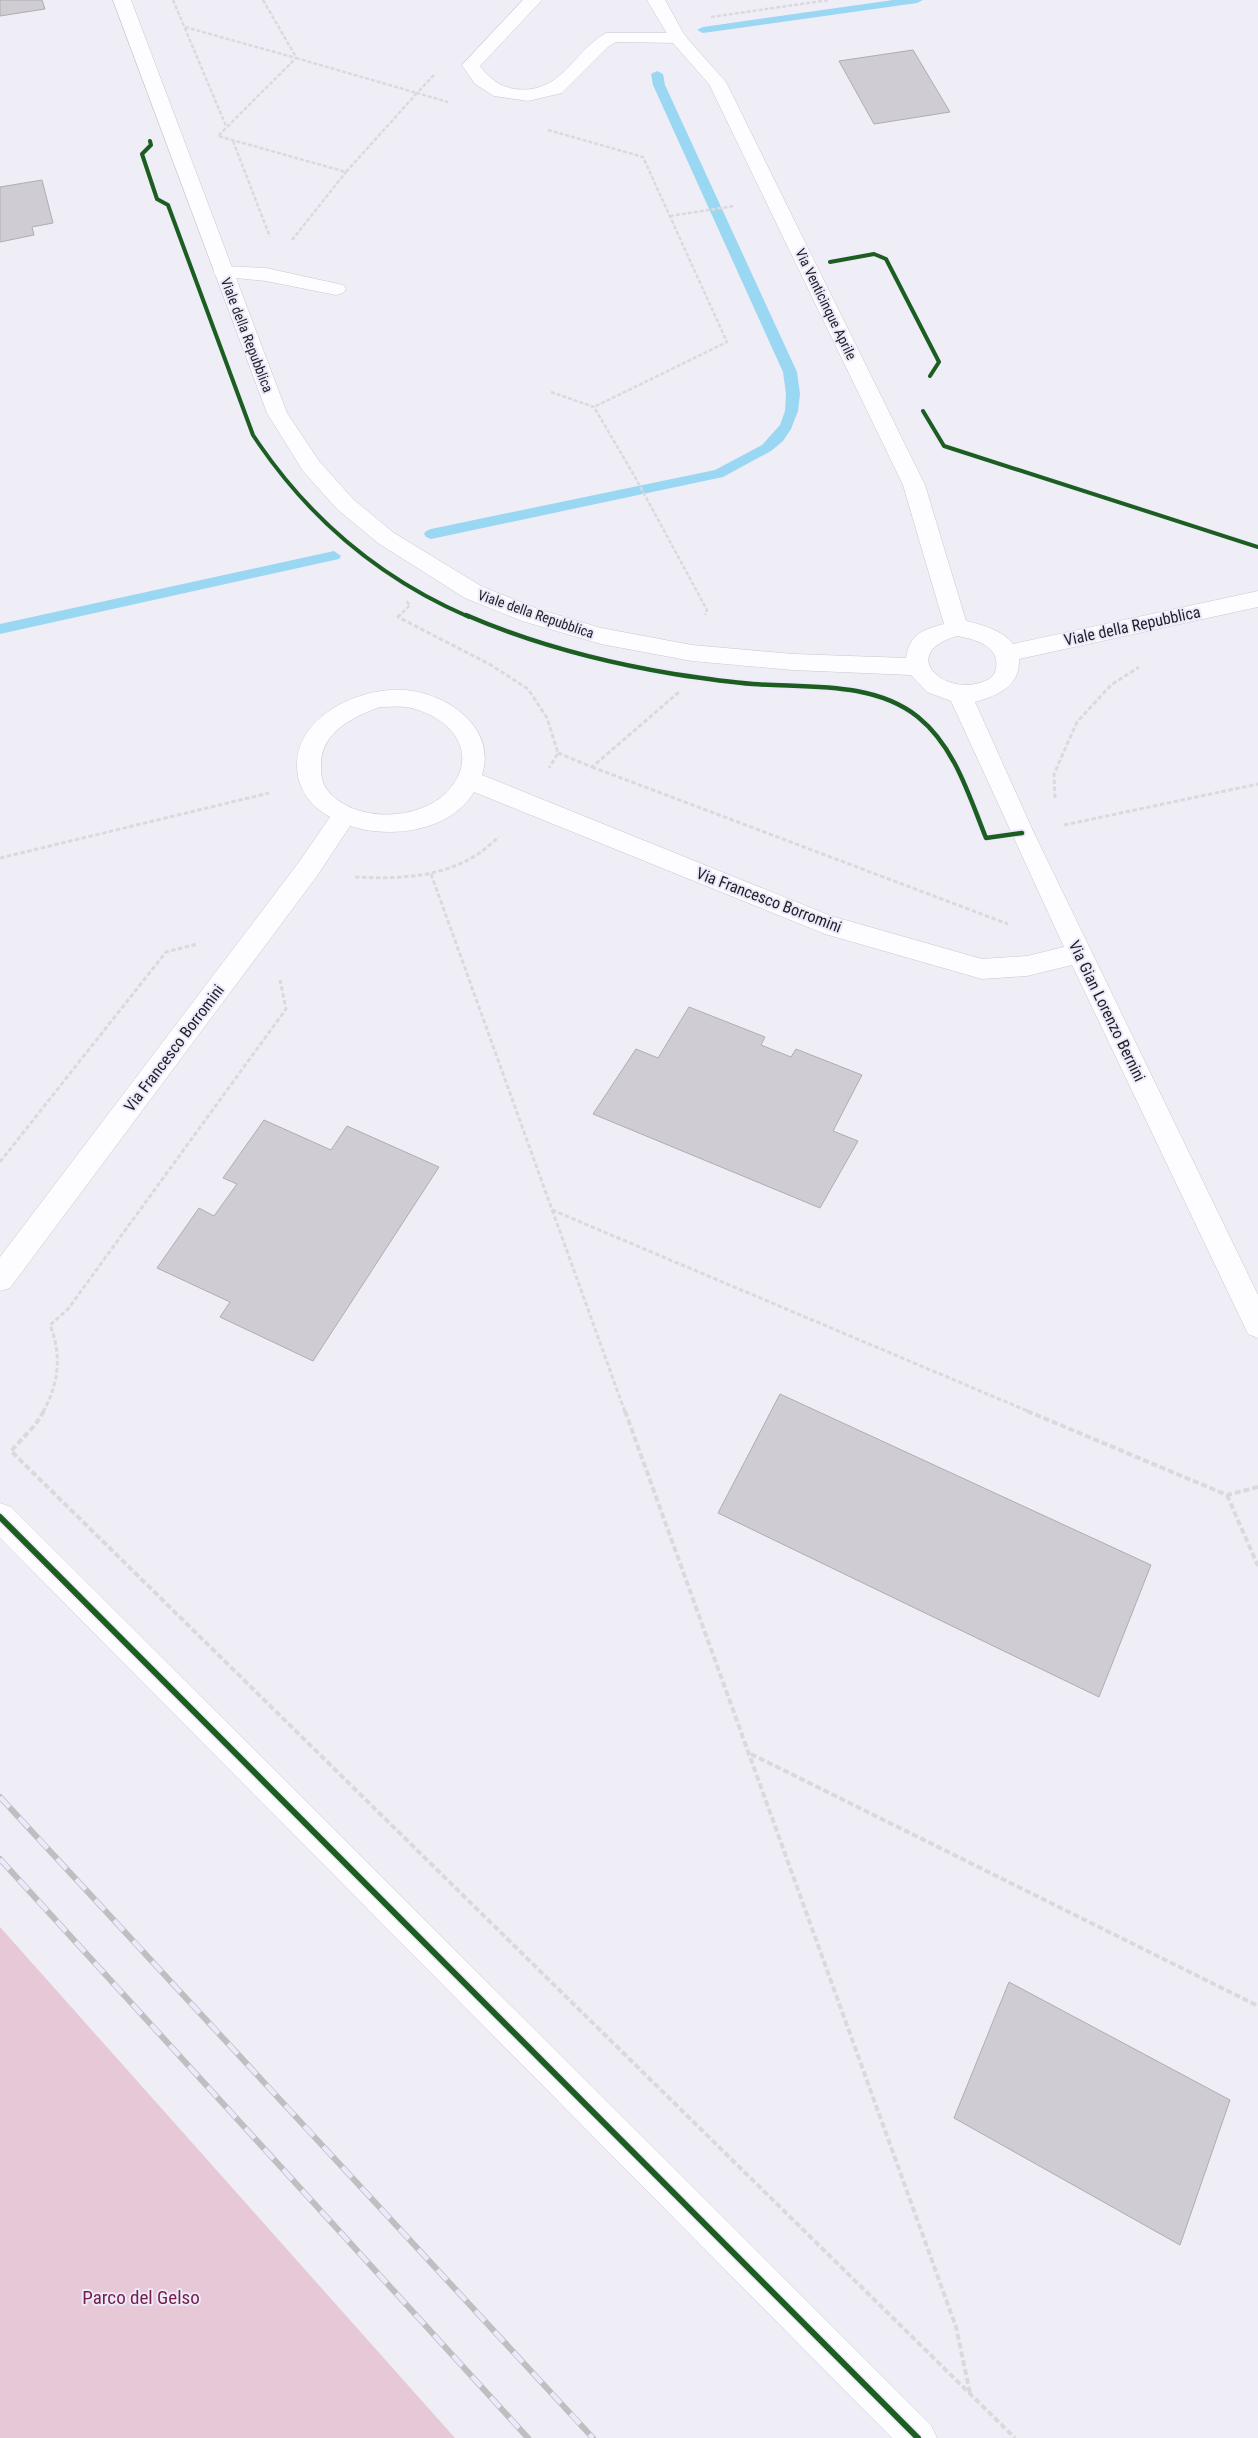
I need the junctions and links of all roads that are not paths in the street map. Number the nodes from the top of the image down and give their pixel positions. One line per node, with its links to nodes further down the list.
1 (122, 0): 5 (street, Viale della Repubblica)
2 (533, 0): 4 (street)
3 (656, 0): 4 (street, Via Venticinque Aprile)
4 (673, 31): 8 (street, Via Venticinque Aprile)
5 (222, 272): 6 (street); 10 (street, Viale della Repubblica)
6 (336, 289)
7 (1258, 599): 9 (street, Viale della Repubblica)
8 (957, 628): 9 (street); 10 (street)
9 (1006, 654): 11 (street)
10 (917, 667): 11 (street)
11 (960, 695): 14 (street, Via Gian Lorenzo Bernini)
12 (469, 780): 13 (street); 13 (street); 14 (street, Via Francesco Borromini)
13 (344, 815): 15 (street, Via Francesco Borromini)
14 (1079, 952): 16 (street, Via Gian Lorenzo Bernini)
15 (0, 1279)
16 (1258, 1325)
17 (0, 1517): 18 (street)
18 (918, 2438)

